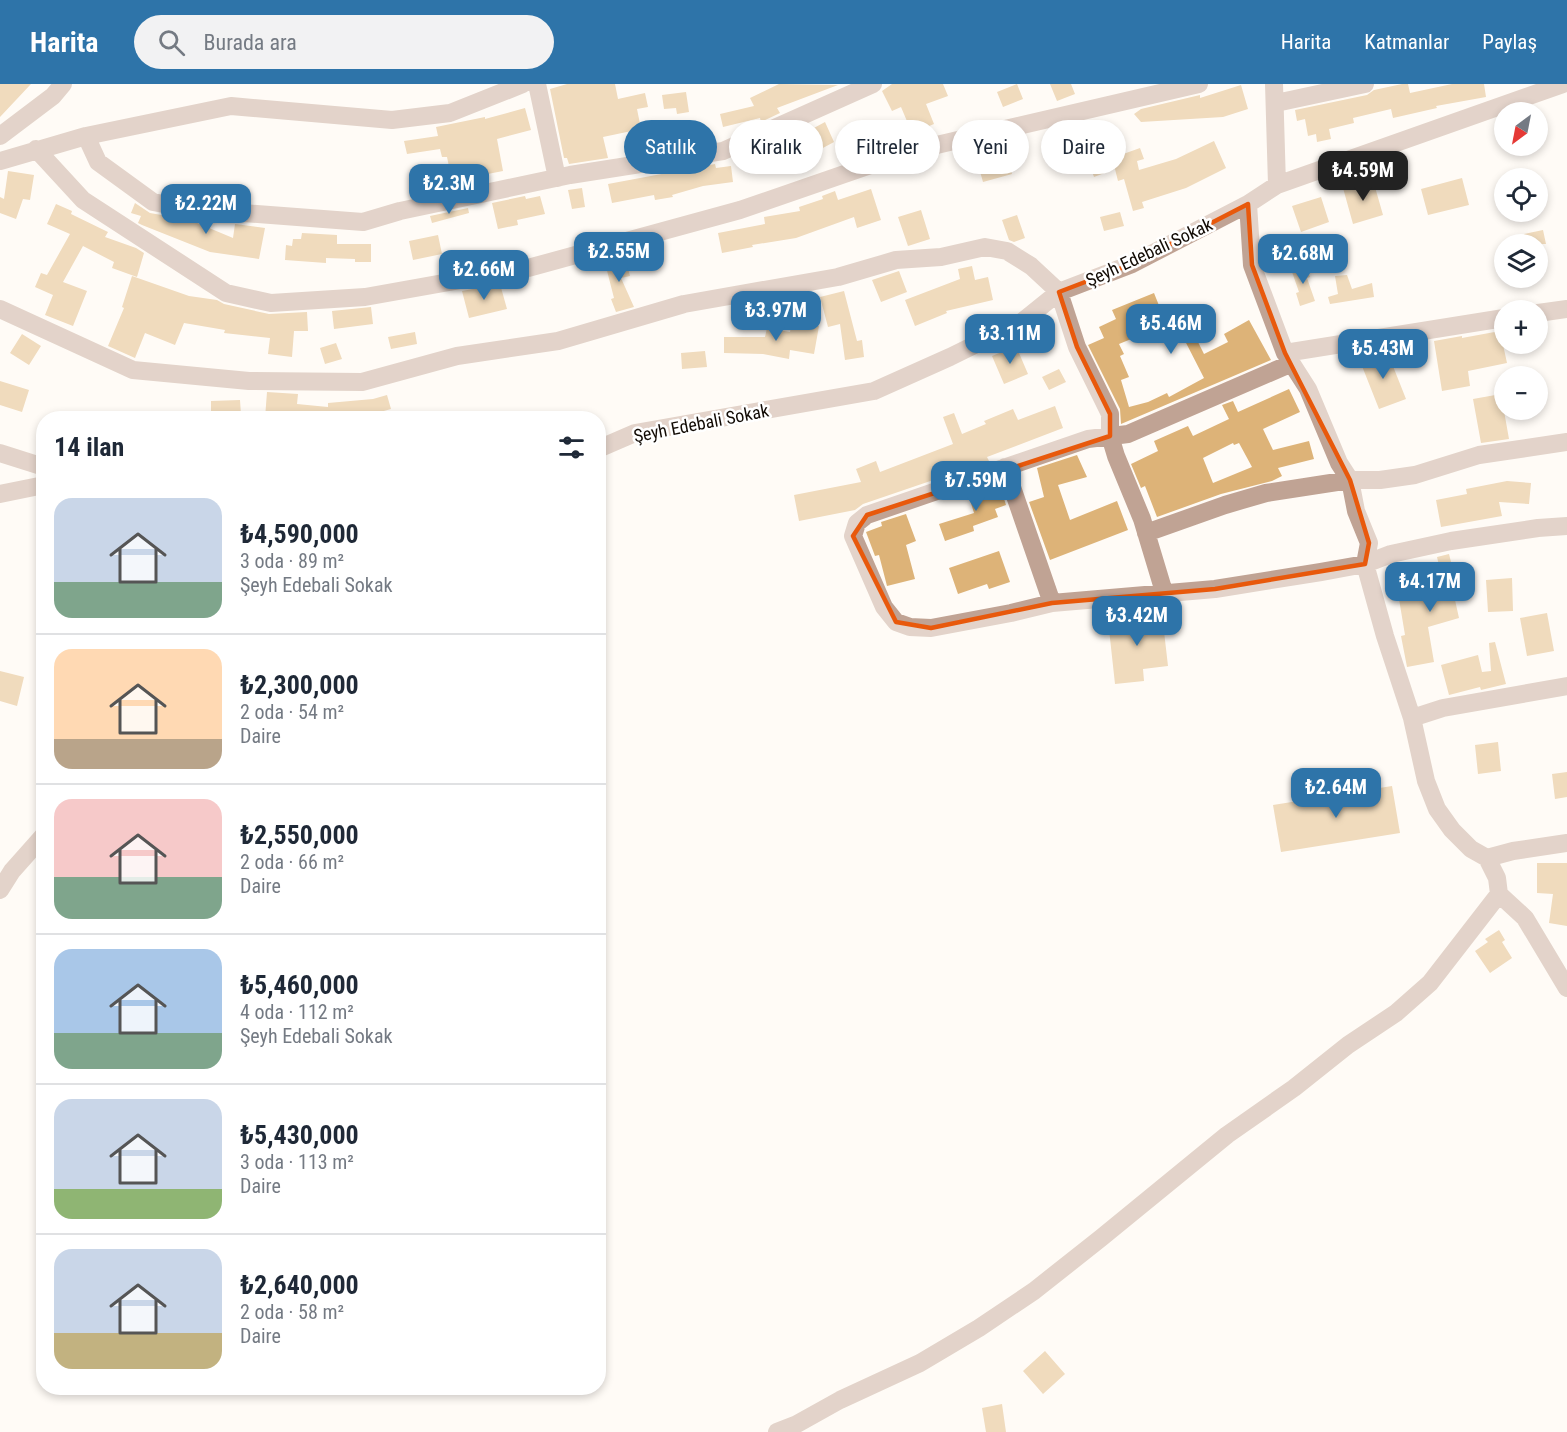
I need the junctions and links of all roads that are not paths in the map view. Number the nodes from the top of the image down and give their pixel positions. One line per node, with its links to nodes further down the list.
1 (63, 84): 11 (street)
2 (524, 84): 10 (street)
3 (537, 84): 14 (street)
4 (873, 84): 14 (street)
5 (1199, 84): 12 (street)
6 (1274, 84): 9 (street)
7 (1365, 84): 9 (street)
8 (1563, 84): 15 (street, Şeyh Edebali Sokak)
9 (1276, 103): 15 (street)
10 (86, 135): 12 (street); 14 (street)
11 (0, 136)
12 (36, 149): 13 (street)
13 (0, 161)
14 (557, 178)
15 (1277, 185): 16 (street, Şeyh Edebali Sokak)
16 (1248, 204): 17 (street, Şeyh Edebali Sokak); 22 (street)
17 (1059, 292): 18 (street); 23 (street); 25 (street, Şeyh Edebali Sokak)
18 (0, 309)
19 (1567, 309): 20 (street)
20 (1548, 312)
21 (1494, 320): 22 (street)
22 (1288, 358): 23 (street); 29 (street)
23 (1110, 436): 28 (street); 33 (street)
24 (1567, 442): 29 (street)
25 (606, 446)
26 (0, 453): 27 (street)
27 (36, 464)
28 (1005, 467): 36 (street); 36 (street)
29 (1350, 480): 33 (street); 34 (street)
30 (36, 487): 31 (street)
31 (0, 494)
32 (1567, 526): 34 (street)
33 (1146, 534): 35 (street)
34 (1365, 564): 35 (street); 38 (street)
35 (1164, 592): 36 (street)
36 (1052, 603)
37 (1567, 686): 38 (street)
38 (1413, 718): 41 (street)
39 (1567, 843): 41 (street)
40 (36, 844): 42 (street)
41 (1487, 858): 43 (street)
42 (0, 890)
43 (1499, 894): 44 (street); 45 (street)
44 (1567, 988)
45 (777, 1432)

